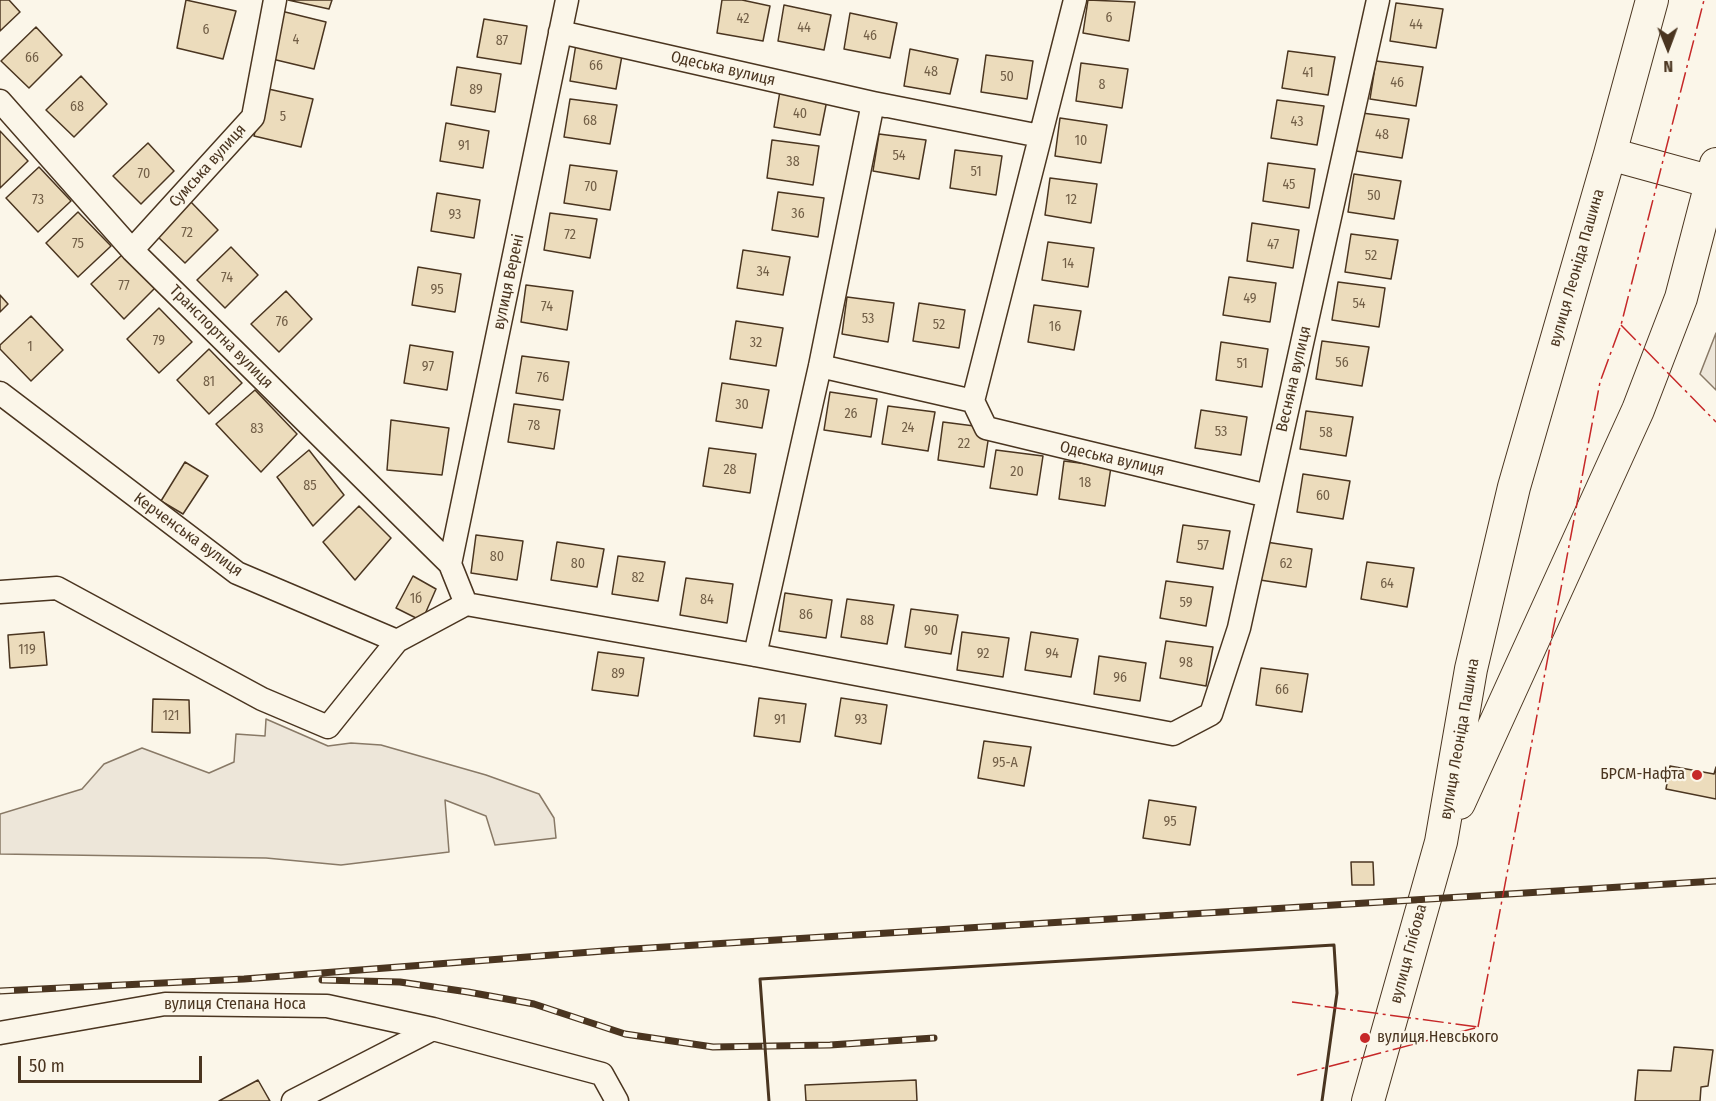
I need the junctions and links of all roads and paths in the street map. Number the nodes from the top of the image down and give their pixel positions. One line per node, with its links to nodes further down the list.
1 (275, 0): 12 (street, Сумська вулиця)
2 (567, 0): 6 (street, вулиця Верені)
3 (1075, 0): 9 (street)
4 (1378, 0): 16 (street, Весняна вулиця)
5 (1652, 0): 10 (main road, вулиця Леоніда Пашина)
6 (561, 32): 8 (street, Одеська вулиця); 17 (street, вулиця Верені)
7 (0, 101): 12 (street, Транспортна вулиця)
8 (886, 105): 9 (street, Одеська вулиця); 13 (street)
9 (1040, 136): 15 (street)
10 (1610, 154): 11 (main road); 22 (main road, вулиця Леоніда Пашина)
11 (1714, 173): 22 (main road, вулиця Леоніда Пашина)
12 (132, 250): 17 (street, Транспортна вулиця)
13 (819, 366): 15 (street); 21 (street)
14 (0, 393): 20 (street, Керченська вулиця)
15 (973, 401): 16 (street, Одеська вулиця)
16 (1268, 496): 21 (street, Весняна вулиця)
17 (450, 564): 19 (street)
18 (0, 592): 20 (street)
19 (466, 603): 20 (street); 21 (street)
20 (396, 641)
21 (755, 655)
22 (1441, 842): 27 (main road, вулиця Глібова)
23 (433, 1029): 24 (street, вулиця Степана Носа); 25 (street); 26 (street, вулиця Степана Носа)
24 (0, 1032)
25 (294, 1101)
26 (617, 1101)
27 (1368, 1101)

